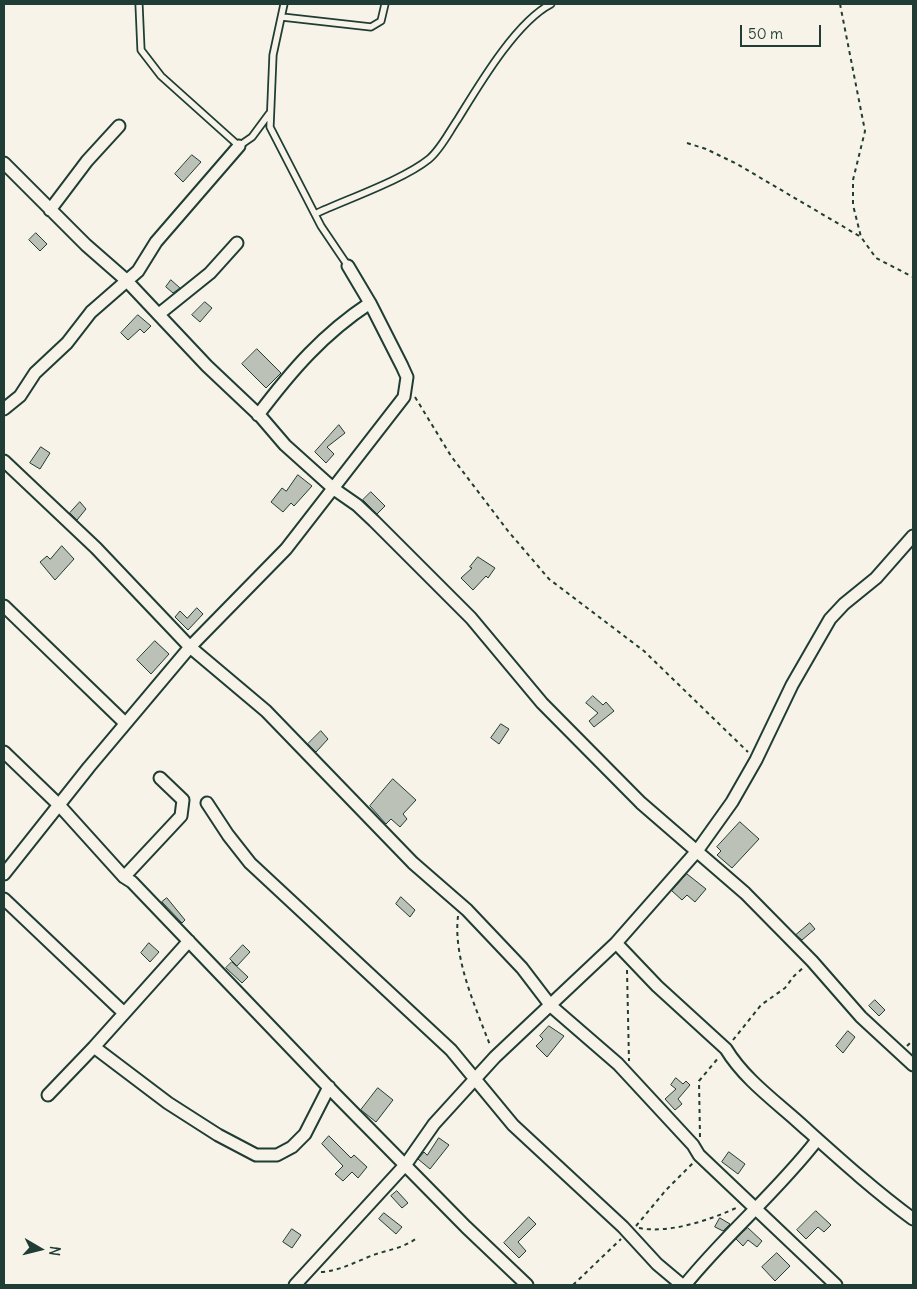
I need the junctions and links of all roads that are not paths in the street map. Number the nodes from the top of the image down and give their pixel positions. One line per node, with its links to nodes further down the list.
1 (139, 4): 8 (lane)
2 (284, 4): 5 (lane)
3 (385, 4): 5 (lane)
4 (551, 4): 11 (lane)
5 (282, 17): 6 (lane)
6 (269, 114): 8 (lane); 11 (lane)
7 (119, 126): 10 (street)
8 (239, 146): 14 (street)
9 (4, 163): 10 (street)
10 (50, 210): 14 (street)
11 (315, 214): 13 (lane)
12 (237, 243): 16 (street)
13 (348, 266): 15 (street)
14 (126, 280): 16 (street); 17 (street)
15 (370, 304): 18 (street); 20 (street)
16 (159, 314): 18 (street)
17 (4, 409)
18 (258, 415): 20 (street)
19 (4, 461): 23 (street)
20 (334, 489): 23 (street); 29 (street)
21 (913, 536): 29 (street)
22 (4, 606): 24 (street)
23 (190, 647): 24 (street); 35 (street)
24 (125, 723): 28 (street)
25 (4, 752): 28 (street)
26 (160, 778): 31 (street)
27 (207, 803): 39 (street)
28 (59, 805): 30 (street); 31 (street)
29 (697, 851): 34 (street); 38 (street)
30 (4, 874)
31 (124, 876): 33 (street)
32 (4, 899): 36 (street)
33 (189, 941): 36 (street); 40 (street)
34 (616, 943): 35 (street); 42 (street)
35 (551, 1006): 39 (street); 44 (street)
36 (124, 1013): 37 (street)
37 (94, 1047): 40 (street); 41 (street)
38 (913, 1065)
39 (476, 1079): 43 (street); 48 (street)
40 (329, 1087): 43 (street)
41 (48, 1095)
42 (817, 1140): 44 (street); 45 (street)
43 (406, 1164): 46 (street); 47 (street)
44 (750, 1206): 48 (street); 49 (street)
45 (913, 1219)
46 (295, 1285)
47 (527, 1285)
48 (684, 1285)
49 (836, 1285)

